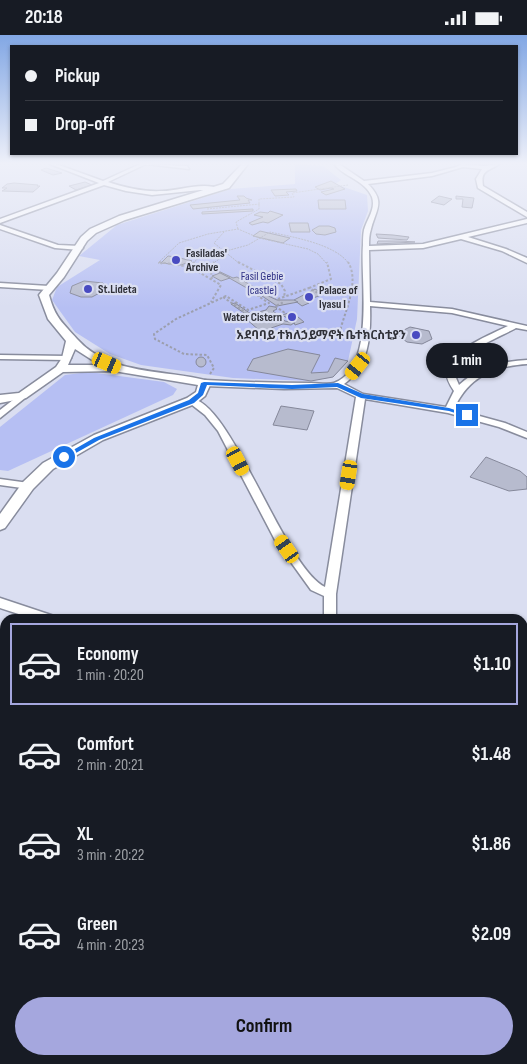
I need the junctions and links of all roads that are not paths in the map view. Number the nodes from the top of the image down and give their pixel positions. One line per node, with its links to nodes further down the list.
1 (24, 212): 4 (street)
2 (142, 212): 8 (street)
3 (374, 212): 9 (street)
4 (0, 221)
5 (527, 221): 7 (street)
6 (0, 227): 8 (street)
7 (463, 237): 9 (street); 10 (street)
8 (80, 248): 12 (street)
9 (366, 249): 13 (street)
10 (527, 261)
11 (0, 285): 12 (street)
12 (49, 288): 16 (street)
13 (367, 304): 14 (street); 23 (street)
14 (515, 325): 15 (street); 24 (street)
15 (527, 329)
16 (72, 339): 18 (street); 20 (street)
17 (0, 357): 18 (street)
18 (66, 358): 21 (street)
19 (527, 362): 24 (street)
20 (118, 368): 21 (street); 22 (street)
21 (60, 369): 25 (street)
22 (204, 383): 23 (street); 28 (street)
23 (338, 385): 26 (street)
24 (458, 391): 29 (street)
25 (22, 396): 27 (street); 30 (street)
26 (361, 396): 29 (street); 35 (street)
27 (0, 399)
28 (191, 401): 33 (street); 35 (street)
29 (449, 410): 31 (street)
30 (0, 415)
31 (527, 435)
32 (0, 482): 33 (street)
33 (28, 486): 34 (street)
34 (0, 525)
35 (330, 594): 38 (street)
36 (0, 603): 37 (street)
37 (34, 614)
38 (330, 614)

